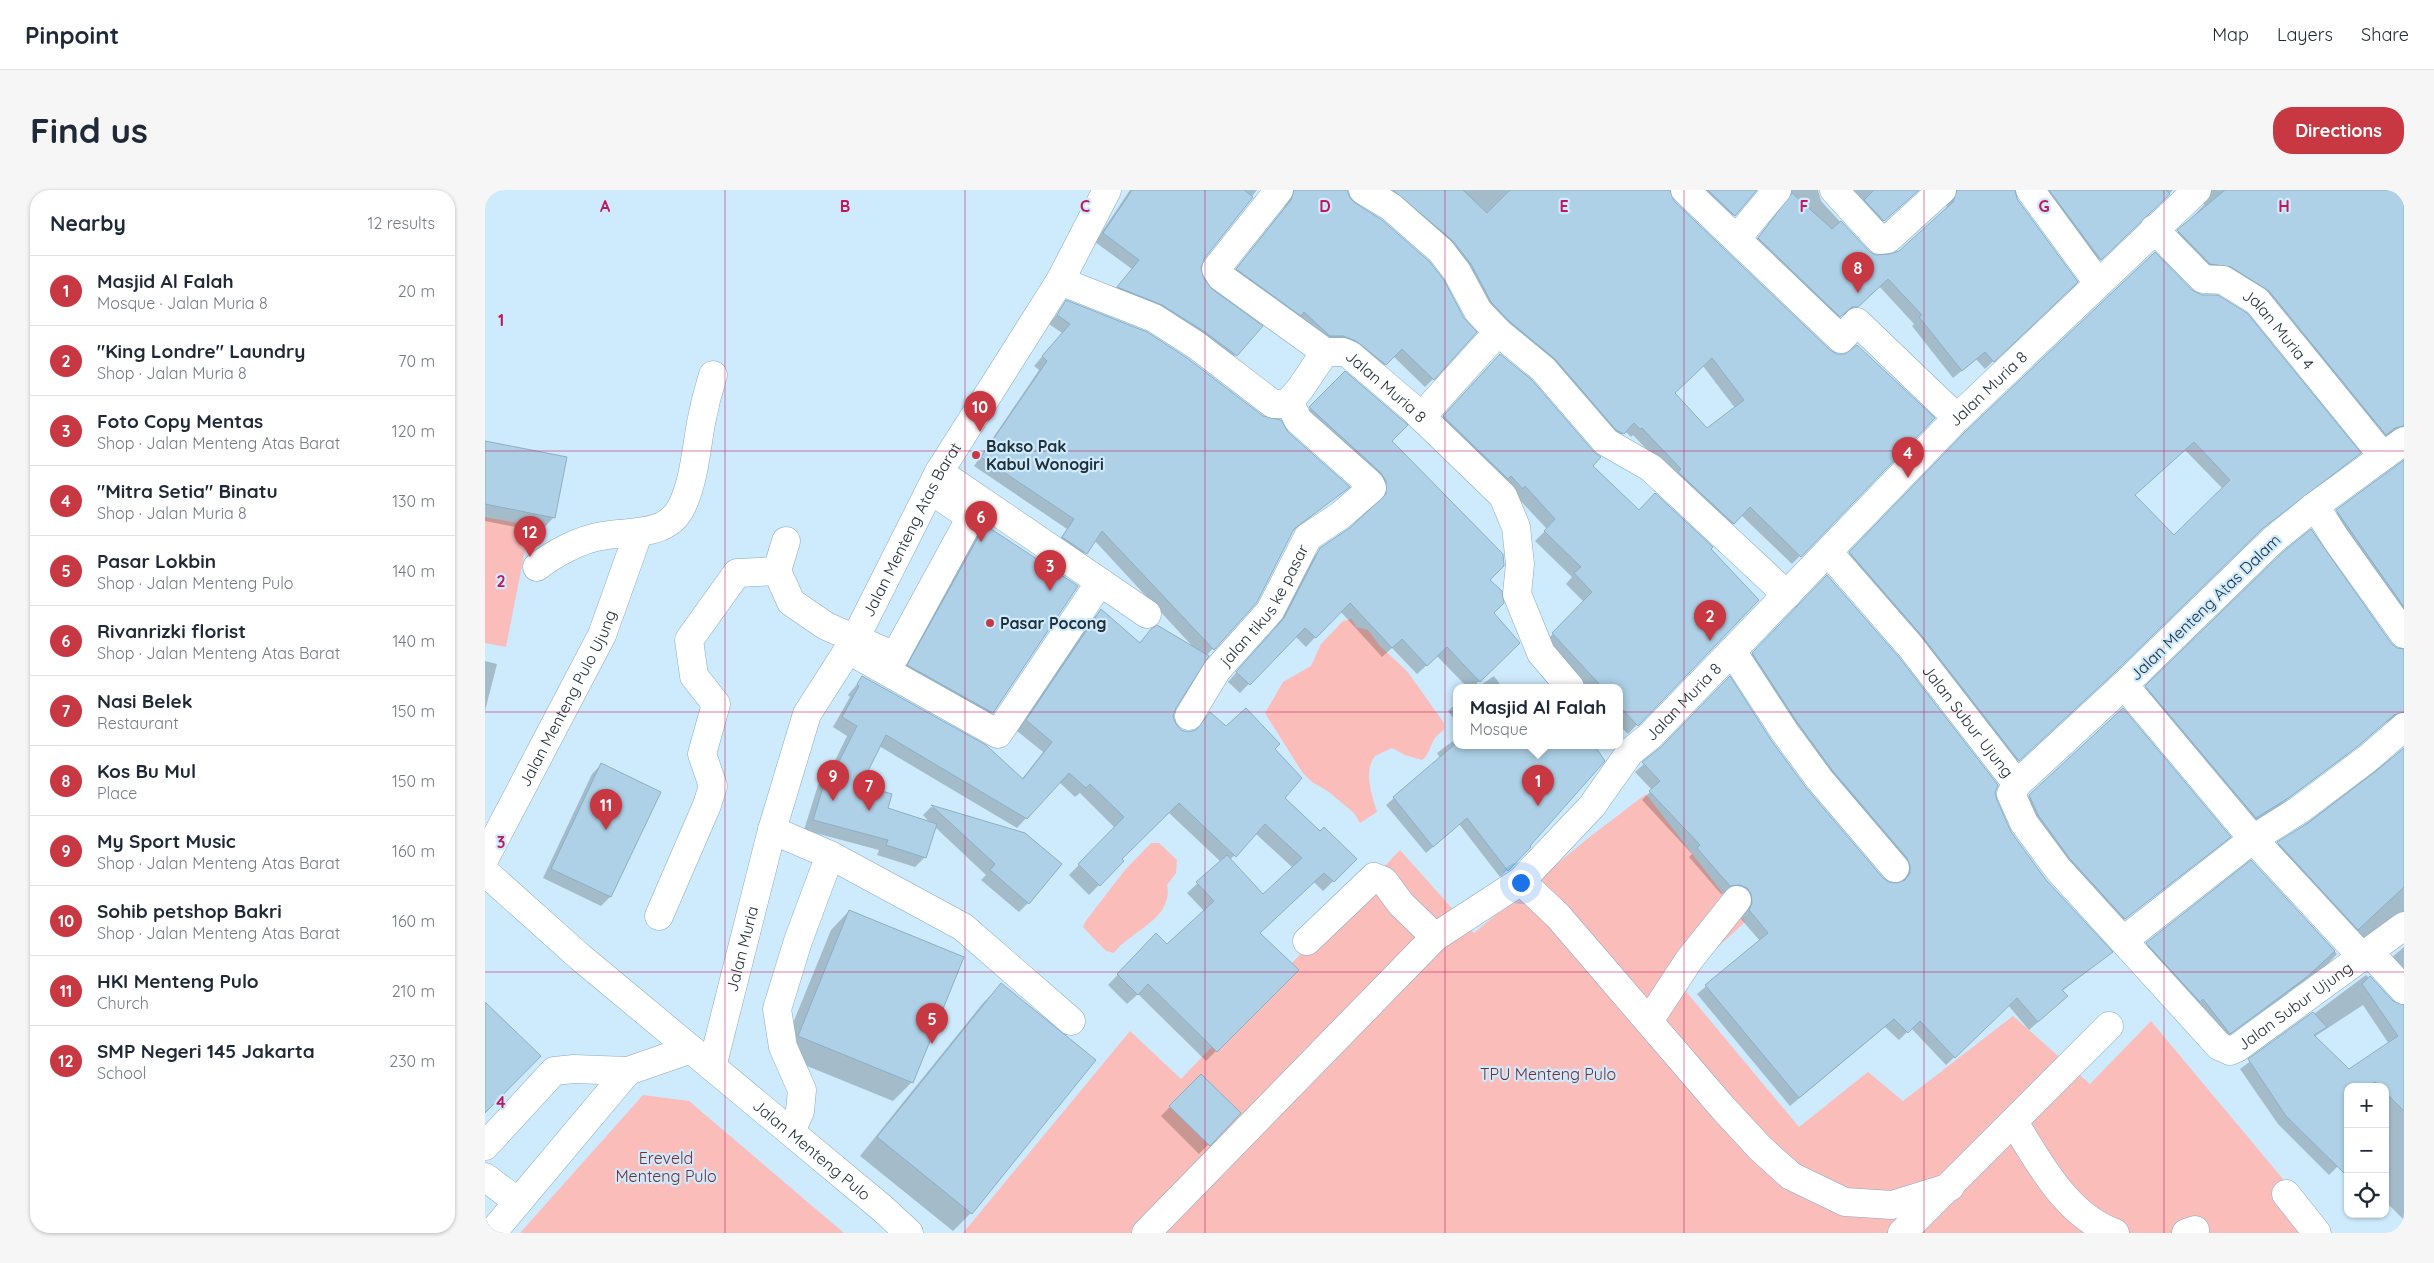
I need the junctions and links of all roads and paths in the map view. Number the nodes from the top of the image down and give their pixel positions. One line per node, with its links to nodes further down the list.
1 (1107, 190): 12 (street, Jalan Menteng Atas Barat)
2 (1279, 190): 15 (street)
3 (1363, 190): 14 (street)
4 (1685, 190): 11 (street)
5 (1777, 190): 11 (street)
6 (1834, 190): 7 (street)
7 (1942, 190)
8 (2030, 190): 13 (street)
9 (2197, 190): 10 (street, Jalan Muria 8)
10 (2154, 229): 13 (street, Jalan Muria 8); 20 (street, Jalan Muria 4)
11 (1737, 238): 19 (street)
12 (1060, 281): 17 (street); 21 (street, Jalan Menteng Atas Barat)
13 (2098, 283): 19 (street, Jalan Muria 8)
14 (1498, 332): 18 (street); 29 (street)
15 (1325, 352): 17 (street, Jalan Muria 8); 18 (street, Jalan Muria 8)
16 (713, 375): 23 (street)
17 (1289, 401): 36 (street, jalan tikus ke pasar)
18 (1421, 417): 34 (street, Jalan Muria 8)
19 (1957, 418): 25 (street, Jalan Muria 8)
20 (2394, 449): 22 (street, Jalan Menteng Atas Dalam)
21 (935, 481): 28 (street); 32 (street, Jalan Menteng Atas Barat); 32 (street)
22 (2315, 506): 31 (street); 35 (street, Jalan Menteng Atas Dalam)
23 (621, 535): 26 (street); 43 (street, Jalan Menteng Pulo Ujung)
24 (787, 541): 27 (street)
25 (1829, 553): 29 (street, Jalan Muria 8); 39 (street, Jalan Subur Ujung)
26 (537, 567)
27 (777, 571): 32 (street); 48 (street)
28 (1101, 582): 30 (street); 32 (street)
29 (1787, 595): 33 (street, Jalan Muria 8)
30 (1147, 614)
31 (2404, 634)
32 (852, 644): 40 (street, Jalan Menteng Atas Barat)
33 (1732, 650): 38 (street, Jalan Muria 8); 44 (street)
34 (1567, 684)
35 (2124, 685): 39 (street, Jalan Menteng Atas Dalam); 41 (street, Jalan Subur Ujung)
36 (1189, 716)
37 (2404, 727): 41 (street)
38 (1625, 746): 46 (street, Jalan Muria 8)
39 (2017, 784): 51 (street, Jalan Subur Ujung)
40 (772, 830): 42 (street); 59 (street, Jalan Muria)
41 (2253, 839): 51 (street); 53 (street, Jalan Subur Ujung)
42 (830, 855): 55 (street); 62 (street)
43 (485, 858)
44 (1895, 868)
45 (485, 872): 58 (street)
46 (1521, 881): 50 (street, Jalan Muria 8); 56 (street)
47 (1737, 900): 56 (street)
48 (659, 916)
49 (2404, 926): 53 (street, Jalan Subur Ujung)
50 (1435, 937): 52 (street); 70 (street, Jalan Muria 8)
51 (2124, 940): 53 (street, Jalan Subur Ujung)
52 (1307, 941)
53 (2366, 956): 54 (street)
54 (2404, 990)
55 (1071, 1021)
56 (1649, 1021): 65 (street)
57 (2109, 1026): 61 (street)
58 (691, 1049): 59 (street); 60 (street)
59 (712, 1067): 62 (street, Jalan Menteng Pulo)
60 (628, 1071): 63 (street); 67 (street)
61 (2014, 1122): 65 (street); 72 (street)
62 (791, 1132): 69 (street, Jalan Menteng Pulo)
63 (485, 1146)
64 (485, 1177): 67 (street)
65 (1950, 1187): 71 (street)
66 (2286, 1194): 73 (street)
67 (519, 1202): 68 (street)
68 (492, 1233)
69 (909, 1233)
70 (1147, 1233)
71 (1903, 1233)
72 (2115, 1233)
73 (2317, 1233)

